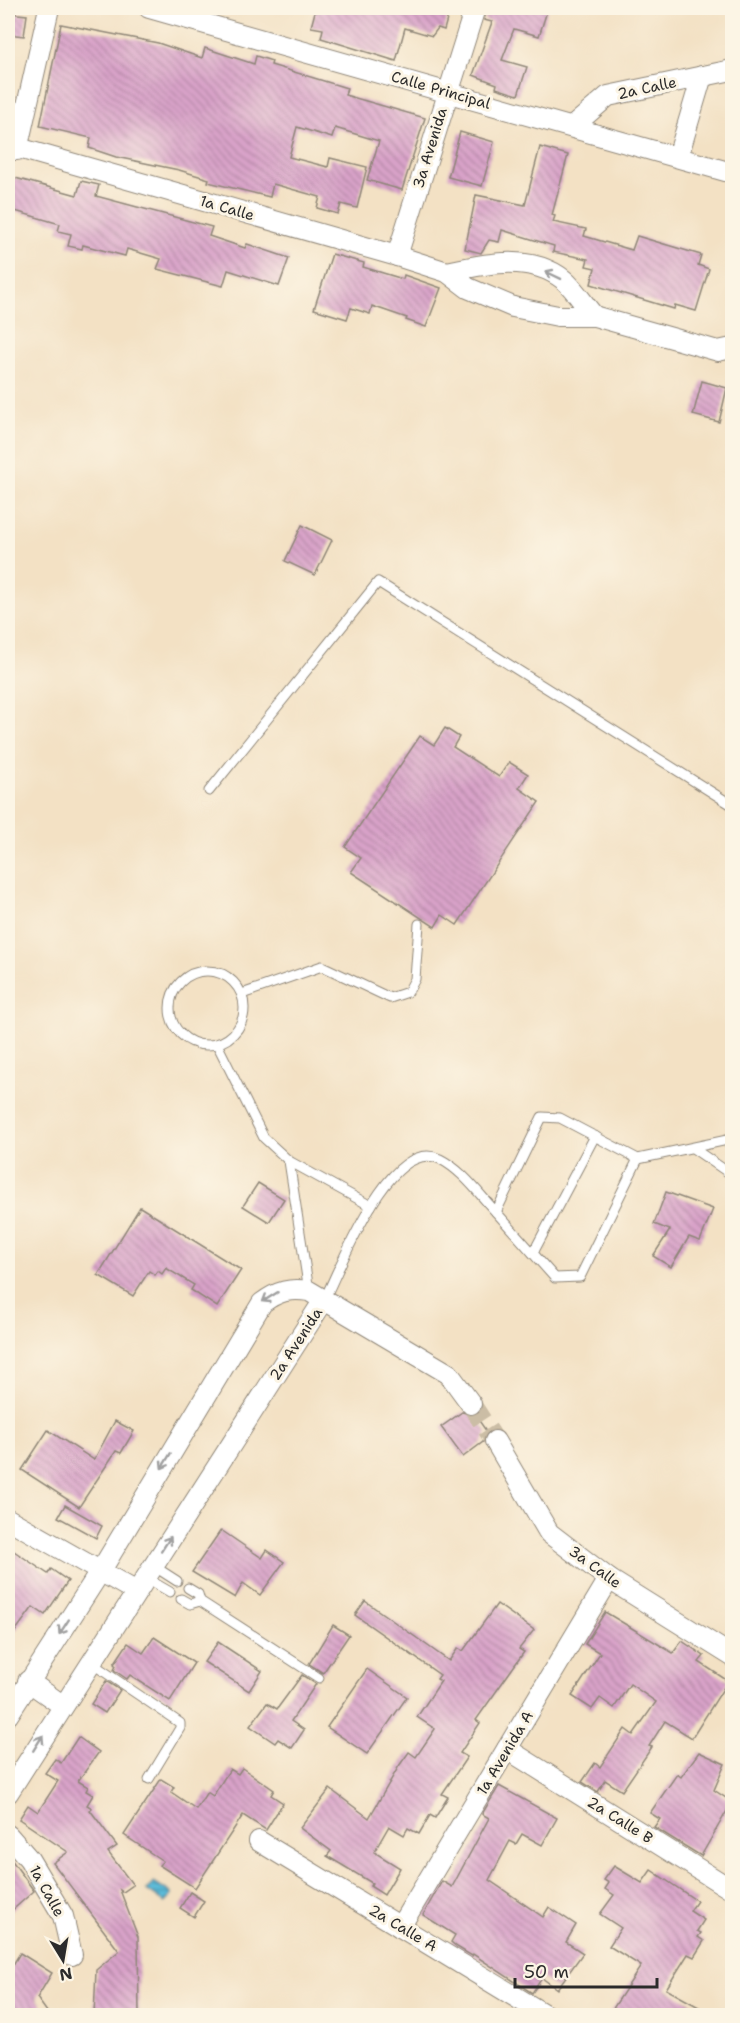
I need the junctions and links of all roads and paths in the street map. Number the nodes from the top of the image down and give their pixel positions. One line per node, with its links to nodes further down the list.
1 (49, 8): 8 (street)
2 (149, 8): 6 (street, Calle Principal)
3 (475, 8): 6 (street, 3a Avenida)
4 (732, 70): 5 (street, 2a Calle)
5 (702, 76): 7 (street, 2a Calle); 9 (street)
6 (447, 92): 7 (street, Calle Principal); 11 (street, 3a Avenida)
7 (572, 127): 9 (street, Calle Principal)
8 (12, 148): 11 (street, 1a Calle)
9 (678, 157): 10 (street, Calle Principal)
10 (732, 173)
11 (397, 256): 12 (street, 1a Calle)
12 (447, 272): 13 (street, 1a Calle); 13 (street, 1a Calle, one-way to 12)
13 (594, 316): 14 (street, 1a Calle)
14 (732, 348)
15 (209, 791): 16 (lane)
16 (732, 805)
17 (419, 924): 18 (lane)
18 (242, 994): 19 (lane); 19 (lane)
19 (217, 1044): 24 (lane)
20 (595, 1136): 23 (lane); 27 (lane); 28 (lane)
21 (732, 1139): 22 (lane)
22 (694, 1149): 23 (lane); 25 (lane)
23 (638, 1159): 28 (lane)
24 (289, 1161): 26 (lane); 29 (lane)
25 (732, 1175)
26 (370, 1206): 27 (lane); 29 (lane)
27 (496, 1212): 28 (lane)
28 (533, 1253)
29 (317, 1295): 30 (street); 33 (street, 2a Avenida, one-way to 33); 34 (street, 2a Avenida, one-way to 29)
30 (471, 1404)
31 (495, 1441): 35 (street, 3a Calle)
32 (8, 1519): 33 (street)
33 (100, 1572): 34 (street); 44 (street, 2a Avenida, one-way to 44)
34 (144, 1578): 36 (lane); 38 (lane); 42 (street, 2a Avenida)
35 (609, 1579): 41 (street, 3a Calle); 47 (street, 1a Avenida A)
36 (177, 1581)
37 (188, 1588): 40 (lane)
38 (170, 1592)
39 (181, 1599): 40 (lane)
40 (200, 1601): 43 (lane)
41 (732, 1656)
42 (90, 1662): 45 (street, 2a Avenida); 48 (lane)
43 (319, 1678)
44 (28, 1682): 45 (street); 46 (street, 2a Avenida)
45 (62, 1706): 49 (street, 2a Avenida, one-way to 45)
46 (8, 1715)
47 (507, 1749): 52 (street, 2a Calle B); 53 (street, 1a Avenida A)
48 (149, 1779)
49 (8, 1793)
50 (8, 1836): 54 (street, 1a Calle)
51 (259, 1841): 53 (street, 2a Calle A)
52 (732, 1890)
53 (400, 1927): 55 (street, 2a Calle A)
54 (72, 1955)
55 (547, 2016)

